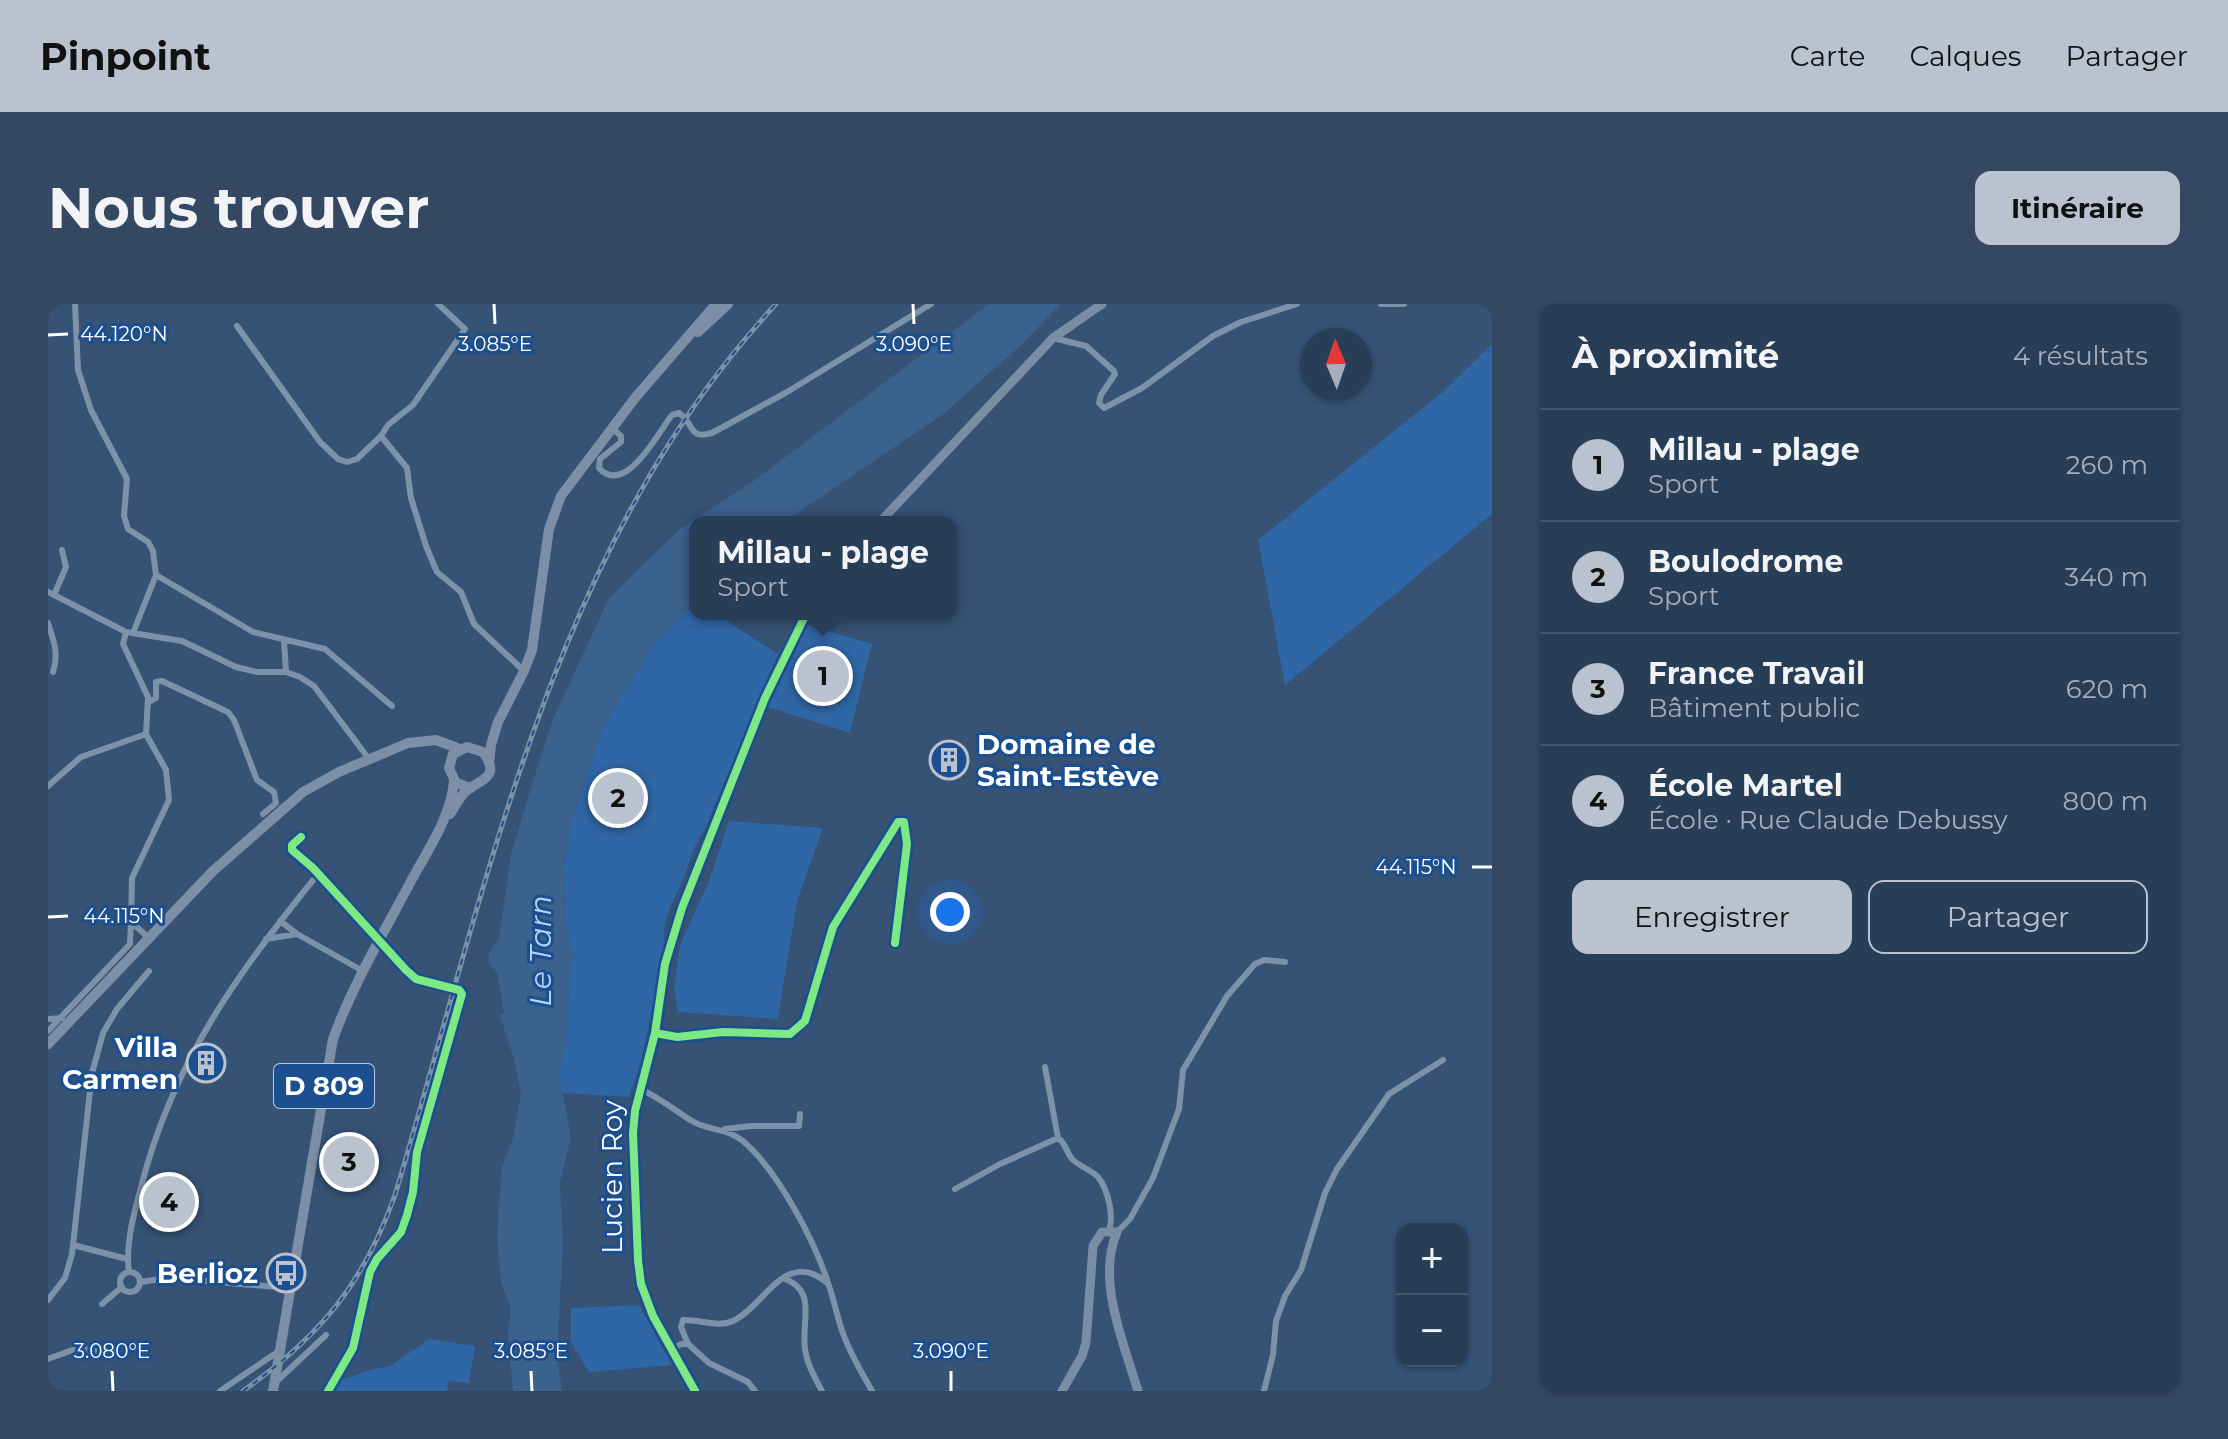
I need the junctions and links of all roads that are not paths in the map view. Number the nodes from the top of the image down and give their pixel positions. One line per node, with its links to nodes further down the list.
1 (75, 304): 17 (street)
2 (438, 304): 14 (street)
3 (716, 304): 12 (main road)
4 (728, 304): 12 (main road)
5 (931, 304): 13 (street)
6 (1102, 304): 11 (street)
7 (1297, 304): 11 (street)
8 (1381, 304): 9 (street)
9 (1404, 304)
10 (237, 326): 14 (street)
11 (1053, 338): 15 (street)
12 (678, 349): 13 (main road)
13 (612, 428): 23 (main road)
14 (381, 436): 23 (street)
15 (886, 516)
16 (62, 550): 18 (street)
17 (156, 575): 21 (street); 22 (street)
18 (51, 594): 21 (street)
19 (803, 620): 57 (street)
20 (48, 623): 24 (street)
21 (130, 633): 25 (street); 26 (street)
22 (284, 641): 25 (street); 27 (street)
23 (524, 671): 28 (main road)
24 (53, 672)
25 (286, 672): 32 (street)
26 (149, 702): 29 (street); 38 (street)
27 (392, 706)
28 (498, 722): 31 (main road); 34 (main road)
29 (146, 734): 36 (street); 43 (street)
30 (422, 741): 31 (main road); 32 (main road); 33 (main road)
31 (465, 748): 33 (main road); 34 (main road)
32 (369, 759): 45 (main road)
33 (449, 762): 35 (main road)
34 (489, 763): 37 (main road)
35 (454, 781): 37 (main road); 39 (main road, D 809)
36 (48, 786)
37 (471, 788): 39 (main road, D 809)
38 (263, 814)
39 (440, 827): 47 (main road, D 809)
40 (301, 837): 41 (street)
41 (318, 874): 42 (street); 47 (street)
42 (280, 921): 44 (street); 46 (street)
43 (131, 922): 45 (street); 54 (street)
44 (297, 934): 46 (street); 51 (street)
45 (149, 938): 58 (main road)
46 (266, 939): 68 (street)
47 (378, 942): 51 (main road, D 809); 52 (street)
48 (895, 943): 57 (street)
49 (1285, 962): 66 (street)
50 (149, 971): 67 (street)
51 (363, 971): 74 (main road, D 809)
52 (444, 985)
53 (459, 990): 85 (street)
54 (62, 1018): 55 (street); 56 (street)
55 (48, 1019)
56 (48, 1030)
57 (655, 1033): 61 (street)
58 (48, 1044)
59 (1443, 1060): 92 (street)
60 (1045, 1067): 64 (street)
61 (640, 1089): 63 (street); 79 (street)
62 (800, 1114): 63 (street)
63 (725, 1129): 72 (street)
64 (1058, 1138): 65 (street); 66 (street)
65 (955, 1189)
66 (1112, 1232): 90 (street); 91 (street)
67 (73, 1245): 68 (street); 75 (street)
68 (127, 1259): 69 (street)
69 (129, 1272): 71 (street); 73 (street)
70 (783, 1278): 72 (street); 78 (street); 88 (street)
71 (140, 1282): 73 (street); 74 (street)
72 (829, 1285): 89 (street)
73 (122, 1287): 76 (street)
74 (289, 1288): 80 (main road, D 809)
75 (48, 1300)
76 (102, 1304)
77 (326, 1335): 83 (street)
78 (688, 1344): 79 (street); 87 (street)
79 (672, 1350): 86 (street)
80 (279, 1351): 83 (main road, D 809); 84 (street)
81 (118, 1355): 82 (street)
82 (48, 1359)
83 (273, 1387)
84 (220, 1391)
85 (328, 1391)
86 (695, 1391)
87 (755, 1391)
88 (822, 1391)
89 (872, 1391)
90 (1062, 1391)
91 (1138, 1391)
92 (1264, 1391)

